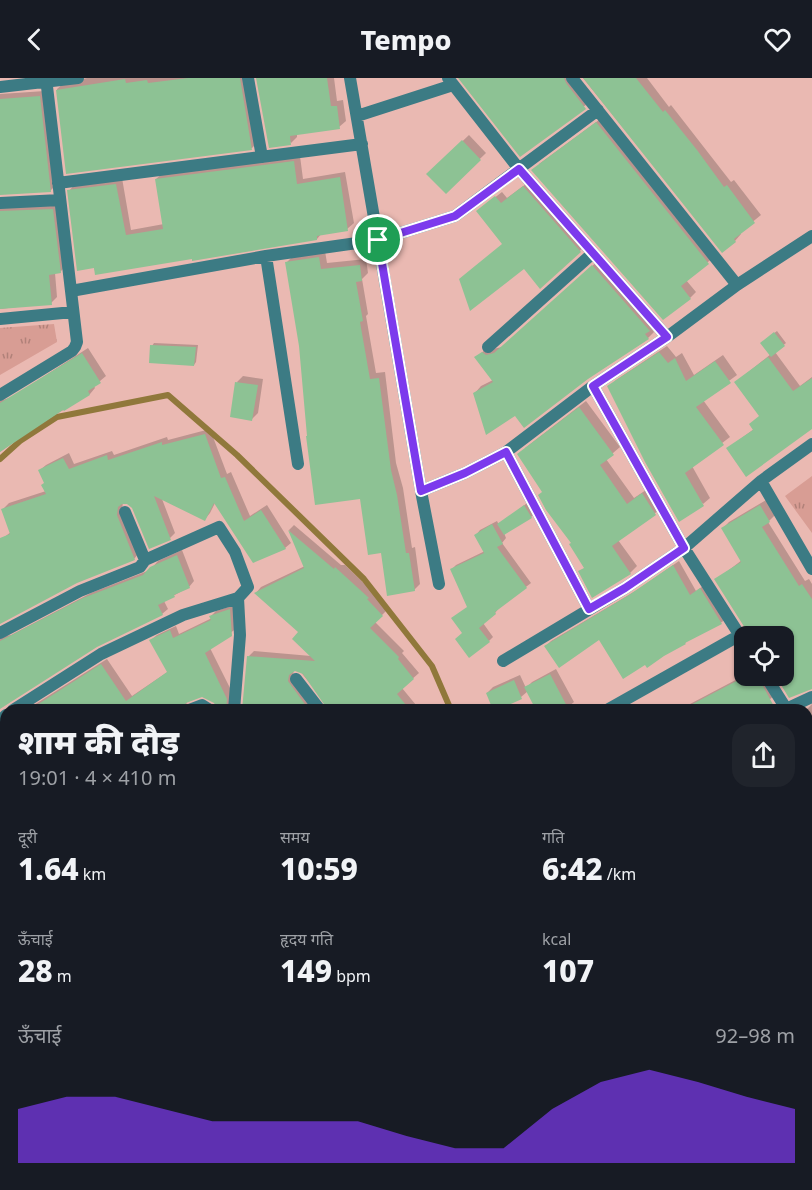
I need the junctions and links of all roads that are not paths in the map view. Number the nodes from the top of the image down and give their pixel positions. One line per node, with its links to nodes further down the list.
1 (78, 78): 5 (street)
2 (248, 78): 11 (street)
3 (350, 78): 9 (street)
4 (572, 78): 8 (street)
5 (46, 80): 7 (street); 13 (street)
6 (450, 81): 9 (street); 12 (street)
7 (0, 87)
8 (598, 110): 12 (street); 20 (street)
9 (357, 116): 10 (street)
10 (362, 144): 11 (street); 17 (street)
11 (262, 157): 13 (street)
12 (519, 169): 17 (street); 18 (street)
13 (58, 183): 14 (street)
14 (60, 200): 15 (street); 21 (street)
15 (0, 203)
16 (812, 237): 20 (street)
17 (378, 240): 19 (street); 32 (street)
18 (593, 253): 24 (street); 25 (street)
19 (266, 256): 21 (street); 30 (street)
20 (737, 285): 24 (street)
21 (71, 291): 22 (street)
22 (73, 312): 23 (street); 27 (street)
23 (0, 319)
24 (667, 337): 26 (street)
25 (488, 347)
26 (593, 386): 29 (street); 34 (street)
27 (0, 395)
28 (812, 444): 31 (street)
29 (506, 452): 32 (street); 39 (street)
30 (298, 464)
31 (760, 481): 34 (street); 36 (street)
32 (421, 491): 37 (street)
33 (125, 512): 35 (street)
34 (684, 548): 39 (street); 40 (street)
35 (145, 560): 38 (street); 41 (street)
36 (812, 569)
37 (439, 584)
38 (238, 598): 47 (street); 48 (street)
39 (589, 609): 43 (street)
40 (734, 626)
41 (0, 633)
42 (734, 643): 50 (street)
43 (502, 661)
44 (296, 679): 49 (street)
45 (772, 686): 51 (street)
46 (812, 697): 52 (street)
47 (22, 704)
48 (234, 704)
49 (315, 704)
50 (619, 704)
51 (783, 704)
52 (797, 704)

